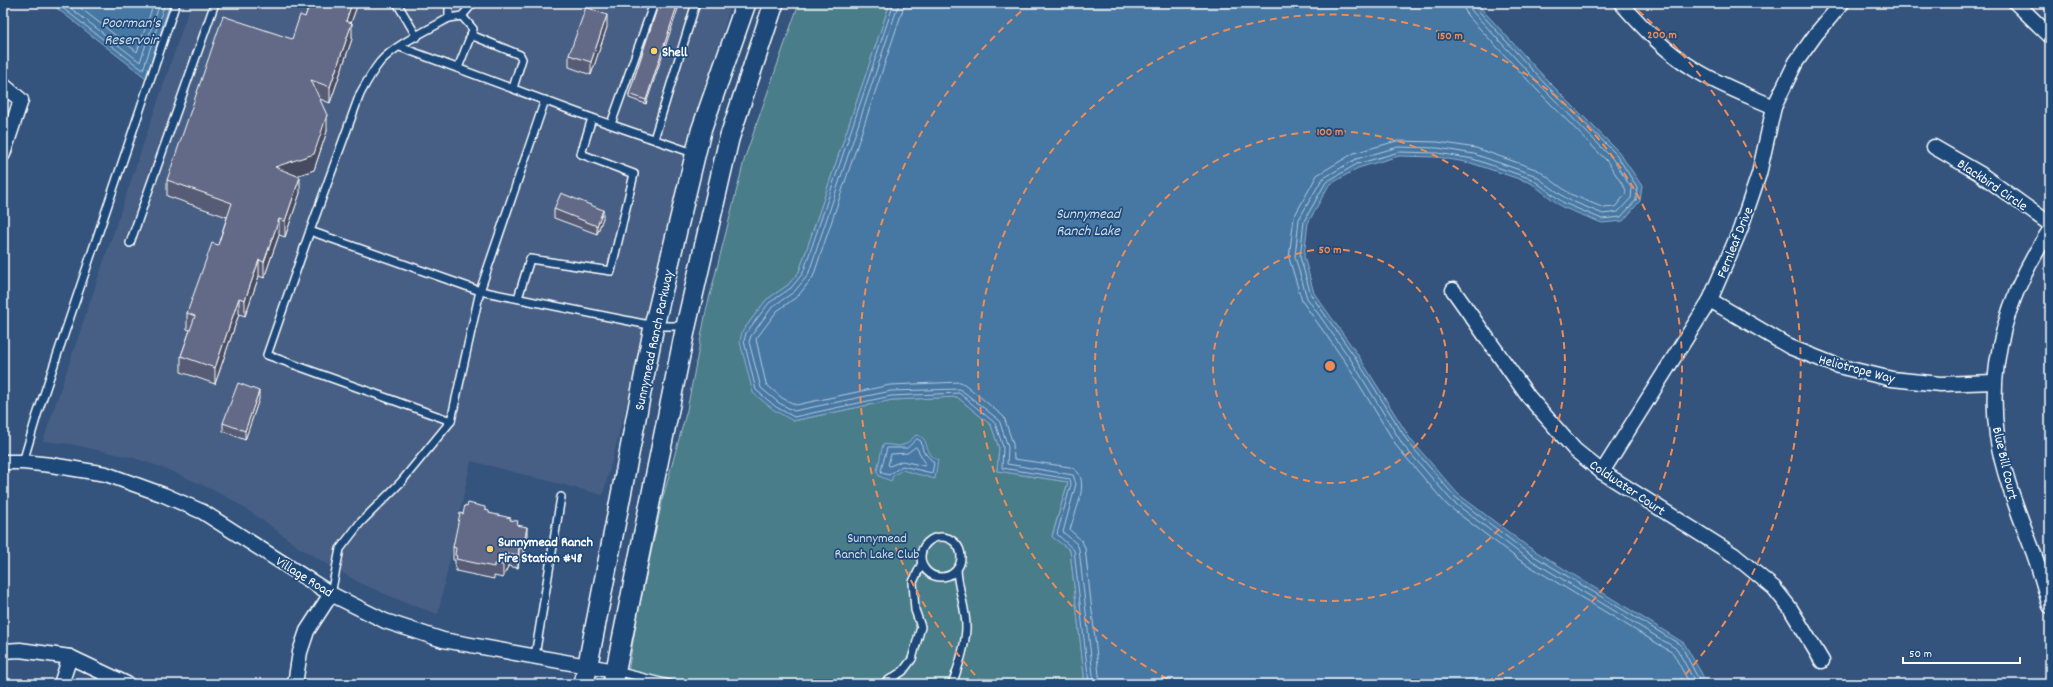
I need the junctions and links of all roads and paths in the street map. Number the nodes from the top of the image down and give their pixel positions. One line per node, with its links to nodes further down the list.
1 (176, 3): 43 (lane)
2 (215, 3): 33 (lane)
3 (396, 3): 17 (lane)
4 (449, 3): 14 (lane)
5 (473, 3): 13 (lane)
6 (654, 3): 25 (lane)
7 (696, 3): 26 (lane)
8 (746, 3): 29 (main road, Sunnymead Ranch Parkway)
9 (774, 3): 39 (main road, Sunnymead Ranch Parkway)
10 (1621, 3): 23 (street)
11 (1842, 3): 23 (street, Fernleaf Drive)
12 (2016, 3): 15 (street)
13 (462, 16): 14 (lane); 16 (lane)
14 (449, 18): 17 (lane)
15 (2048, 30)
16 (470, 35): 19 (lane); 21 (lane)
17 (417, 37): 18 (lane)
18 (400, 47): 19 (lane); 32 (lane)
19 (458, 68): 21 (lane)
20 (3, 85): 28 (street)
21 (513, 88): 22 (lane)
22 (545, 100): 24 (lane); 35 (lane)
23 (1774, 107): 37 (street, Fernleaf Drive)
24 (592, 118): 25 (lane); 36 (lane)
25 (611, 124): 26 (lane)
26 (654, 140): 29 (lane)
27 (1934, 147): 30 (street, Blackbird Circle)
28 (3, 154)
29 (696, 154): 38 (main road, Sunnymead Ranch Parkway)
30 (2050, 224)
31 (2050, 230): 40 (street, Blue Bill Court)
32 (310, 231): 35 (lane); 41 (lane)
33 (130, 243)
34 (1453, 290): 44 (street, Coldwater Court)
35 (480, 291): 36 (lane); 41 (lane)
36 (518, 298): 38 (lane)
37 (1710, 300): 40 (street, Heliotrope Way); 44 (street, Fernleaf Drive)
38 (654, 326): 39 (lane); 54 (main road, Sunnymead Ranch Parkway)
39 (686, 326): 55 (main road, Sunnymead Ranch Parkway)
40 (1994, 382): 49 (street, Blue Bill Court)
41 (451, 421): 48 (lane)
42 (3, 462): 43 (street, Village Road)
43 (23, 462): 48 (street, Village Road)
44 (1602, 472): 53 (street, Coldwater Court)
45 (561, 497): 51 (lane)
46 (922, 563): 47 (lane); 47 (lane); 61 (lane)
47 (957, 570): 62 (lane)
48 (331, 594): 51 (street, Village Road); 58 (street)
49 (2050, 606)
50 (3, 651): 52 (street)
51 (535, 656): 54 (street, Village Road)
52 (70, 657): 56 (street); 57 (street)
53 (1822, 661)
54 (588, 666): 55 (street, Village Road); 59 (main road, Sunnymead Ranch Parkway)
55 (614, 678): 60 (lane)
56 (61, 684)
57 (127, 684)
58 (295, 684)
59 (584, 684)
60 (669, 684)
61 (883, 684)
62 (952, 684)

